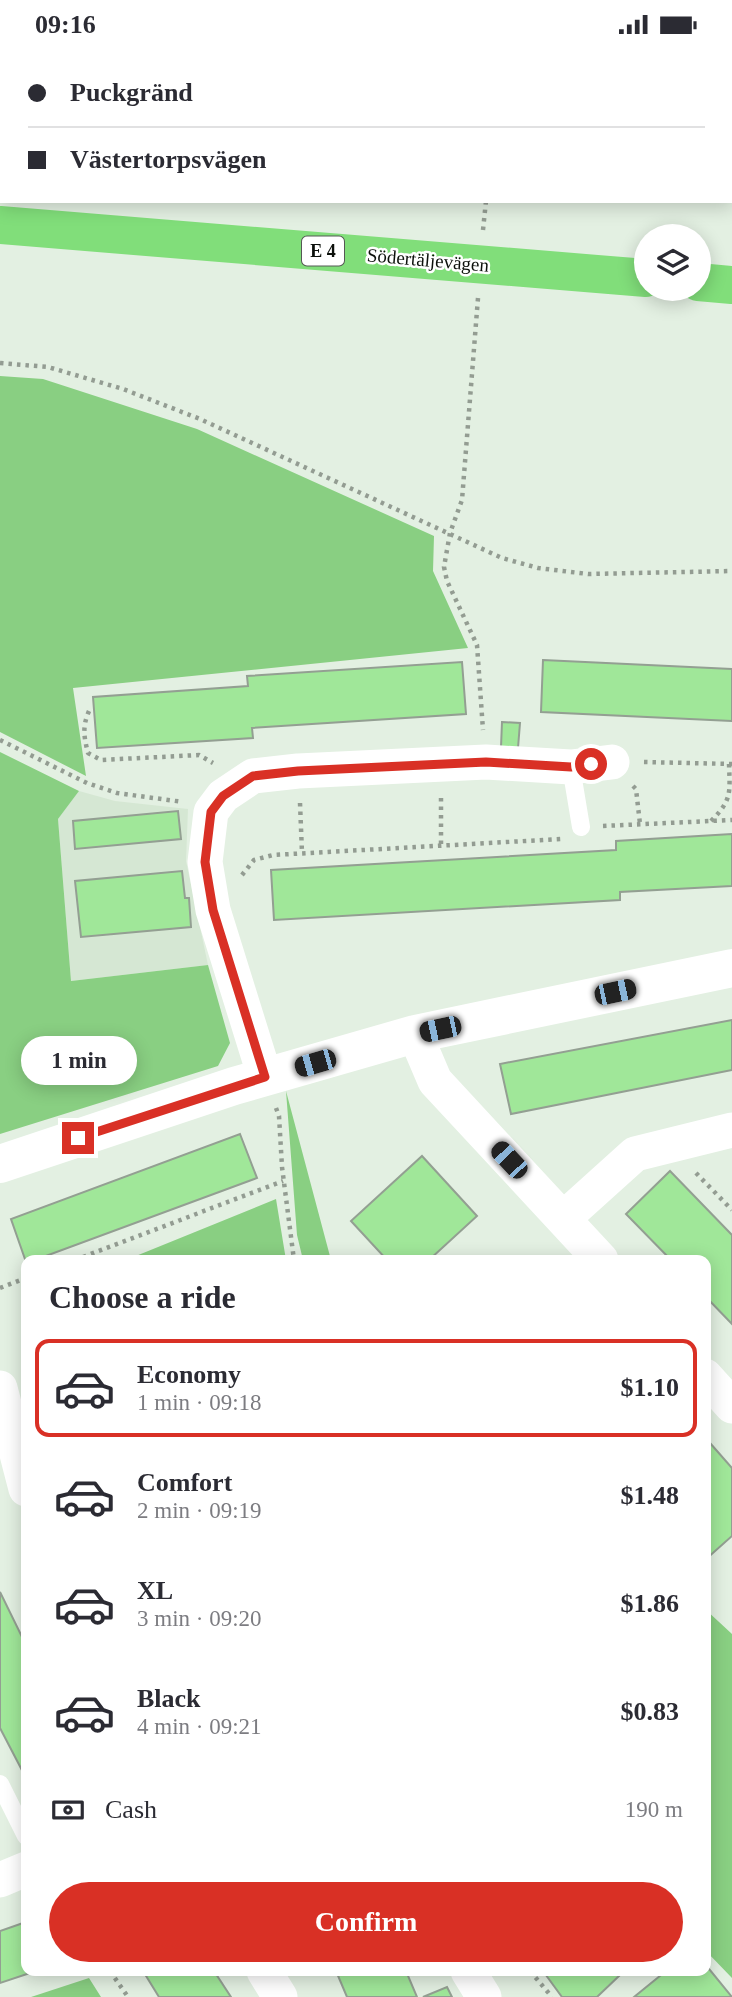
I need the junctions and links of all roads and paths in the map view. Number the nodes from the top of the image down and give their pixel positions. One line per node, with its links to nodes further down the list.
1 (0, 225): 2 (highway, Södertäljevägen / E 4)
2 (634, 277)
3 (711, 283): 4 (highway)
4 (732, 285)
5 (0, 363): 7 (path)
6 (470, 394): 7 (path)
7 (450, 533): 8 (path); 11 (path)
8 (732, 571)
9 (89, 711): 17 (path)
10 (0, 740): 18 (path)
11 (486, 762): 13 (street); 15 (street)
12 (612, 762): 14 (path); 15 (street)
13 (441, 764): 16 (street); 22 (path)
14 (731, 764): 20 (path)
15 (571, 767): 21 (lane)
16 (298, 771): 17 (street); 23 (path)
17 (236, 786): 18 (street)
18 (211, 812): 24 (street)
19 (732, 820): 20 (path)
20 (711, 821): 21 (path)
21 (581, 827): 22 (path)
22 (441, 844): 23 (path)
23 (303, 853): 24 (path)
24 (213, 910): 27 (street)
25 (732, 968): 26 (street)
26 (415, 1034): 27 (street); 33 (street)
27 (265, 1077): 30 (street); 31 (path)
28 (732, 1130): 29 (street)
29 (669, 1145): 32 (path); 33 (street)
30 (0, 1164)
31 (284, 1181): 34 (path); 35 (path)
32 (732, 1210)
33 (564, 1218): 36 (street)
34 (88, 1255)
35 (292, 1255)
36 (597, 1255)
37 (21, 1280): 38 (path)
38 (0, 1288)
39 (711, 1383): 41 (street)
40 (0, 1388): 42 (street)
41 (732, 1406)
42 (21, 1470)
43 (0, 1784): 44 (lane)
44 (21, 1826)
45 (21, 1871): 46 (street)
46 (0, 1880)
47 (113, 1976): 51 (path)
48 (267, 1976): 52 (street)
49 (471, 1976): 53 (street)
50 (534, 1976): 54 (path)
51 (128, 1997)
52 (280, 1997)
53 (484, 1997)
54 (552, 1997)

